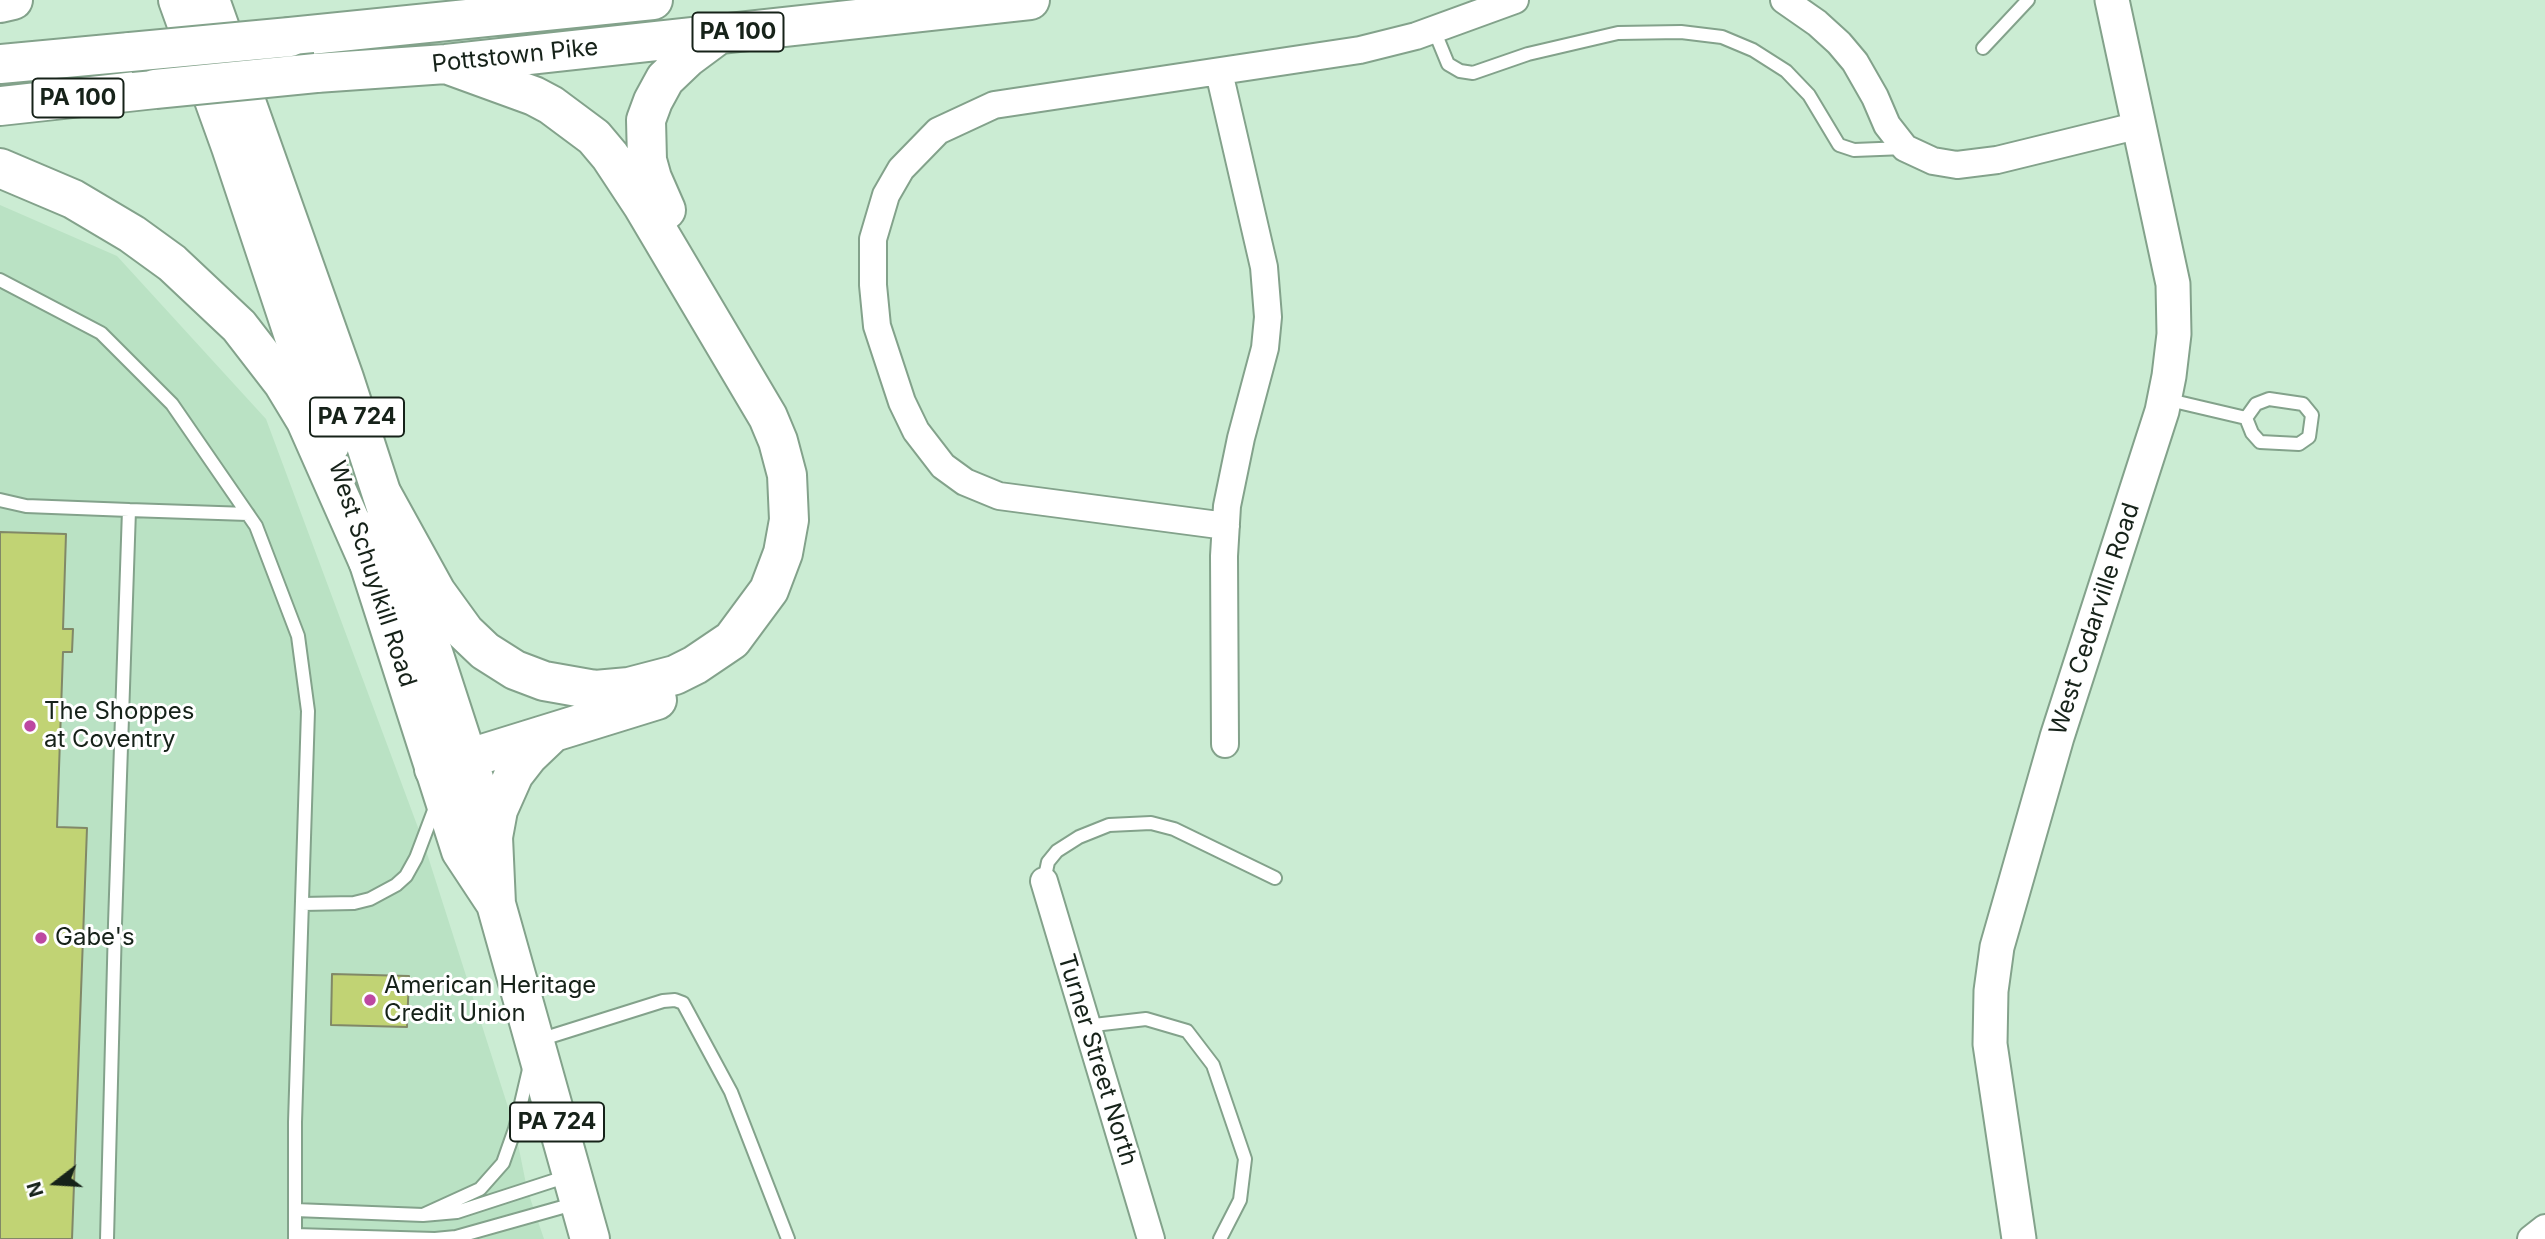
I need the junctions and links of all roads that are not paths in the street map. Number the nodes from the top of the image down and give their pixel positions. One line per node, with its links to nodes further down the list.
1 (13, 0): 10 (main road)
2 (178, 0): 29 (main road, West Schuylkill Road / PA 724)
3 (210, 0): 24 (main road, West Schuylkill Road / PA 724)
4 (653, 0): 14 (main road, Pottstown Pike / PA 100, bridge)
5 (1030, 0): 12 (main road, Pottstown Pike / PA 100)
6 (1515, 0): 11 (street)
7 (1784, 0): 19 (street)
8 (2028, 0): 13 (lane)
9 (2112, 0): 18 (street, West Cedarville Road)
10 (0, 3)
11 (1434, 30): 16 (street); 19 (lane)
12 (718, 35): 15 (main road, Pottstown Pike / PA 100); 30 (main road)
13 (1983, 48)
14 (0, 64)
15 (446, 64): 17 (main road, Pottstown Pike / PA 100, bridge); 24 (main road)
16 (1219, 72): 28 (street); 28 (street)
17 (0, 106)
18 (2140, 125): 19 (street); 22 (street, West Cedarville Road)
19 (1905, 148)
20 (0, 168): 29 (main road)
21 (0, 280): 27 (lane)
22 (2164, 399): 23 (lane); 52 (street, West Cedarville Road)
23 (2246, 418): 23 (lane)
24 (383, 496): 32 (main road, West Schuylkill Road / PA 724)
25 (0, 500): 26 (lane)
26 (129, 510): 27 (lane); 46 (lane)
27 (247, 514): 36 (lane)
28 (1226, 526): 31 (street)
29 (368, 561): 32 (main road, West Schuylkill Road / PA 724)
30 (552, 733): 32 (main road); 33 (main road)
31 (1225, 744)
32 (448, 773): 33 (main road, West Schuylkill Road / PA 724); 36 (lane); 37 (main road, West Schuylkill Road / PA 724)
33 (493, 837): 37 (main road, West Schuylkill Road / PA 724)
34 (1275, 878): 35 (lane)
35 (1044, 881): 38 (street, Turner Street North)
36 (302, 904): 41 (lane)
37 (496, 904): 39 (main road, West Schuylkill Road / PA 724)
38 (1085, 1026): 50 (street, Turner Street North); 51 (lane)
39 (536, 1041): 40 (main road, West Schuylkill Road / PA 724); 42 (lane); 49 (lane)
40 (575, 1189): 42 (lane); 45 (lane); 48 (main road, West Schuylkill Road / PA 724)
41 (295, 1210): 42 (lane); 44 (lane)
42 (423, 1215)
43 (2545, 1228): 53 (street)
44 (295, 1237): 45 (lane)
45 (456, 1237): 47 (lane)
46 (107, 1239)
47 (473, 1239)
48 (590, 1239)
49 (788, 1239)
50 (1151, 1239)
51 (1220, 1239)
52 (2019, 1239)
53 (2530, 1239)

